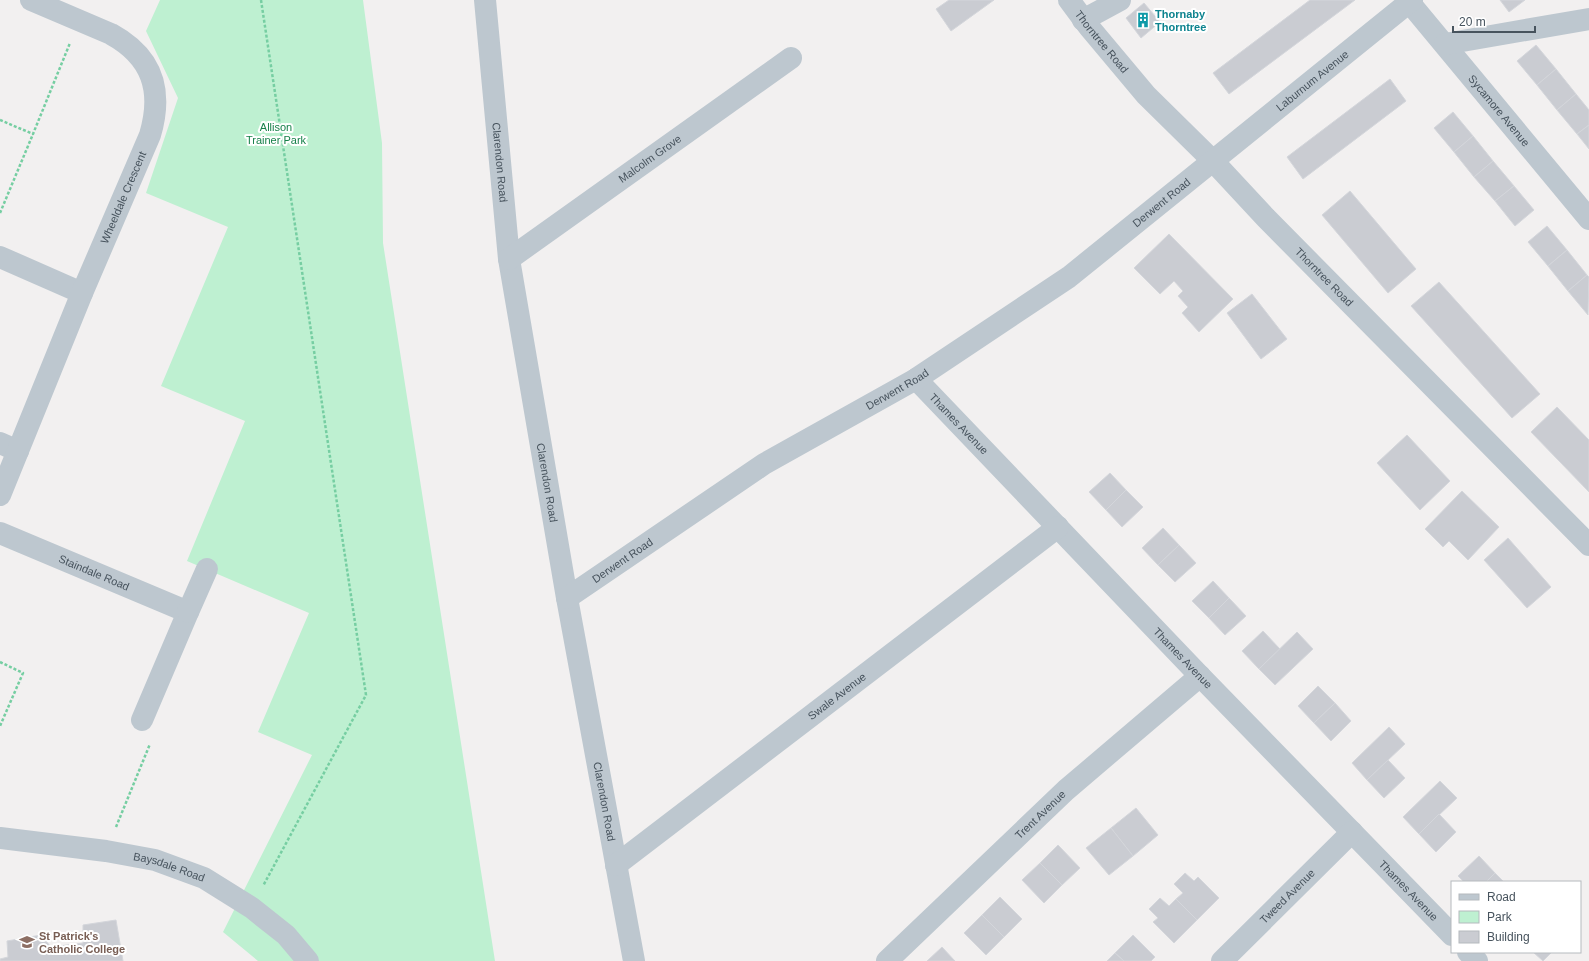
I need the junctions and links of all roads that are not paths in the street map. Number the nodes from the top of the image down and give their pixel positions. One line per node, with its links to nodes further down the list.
1 (32, 0): 14 (street, Wheeldale Crescent)
2 (485, 0): 13 (street, Clarendon Road)
3 (1069, 0): 7 (street, Thorntree Road)
4 (1120, 0): 7 (street)
5 (1411, 1): 8 (street, Sycamore Avenue); 10 (street, Laburnum Avenue)
6 (1589, 19): 8 (street)
7 (1083, 20): 10 (street, Thorntree Road)
8 (1445, 44): 11 (street, Sycamore Avenue)
9 (791, 58): 13 (street, Malcolm Grove)
10 (1213, 161): 15 (street, Derwent Road); 20 (street, Thorntree Road)
11 (1589, 219)
12 (0, 257): 14 (street)
13 (509, 259): 22 (street, Clarendon Road)
14 (82, 293): 16 (street, Wheeldale Crescent)
15 (916, 379): 18 (street, Thames Avenue); 22 (street, Derwent Road)
16 (9, 447): 17 (street, Wheeldale Crescent)
17 (0, 495)
18 (1058, 527): 24 (street, Thames Avenue); 28 (street, Swale Avenue)
19 (0, 532): 23 (street, Staindale Road)
20 (1589, 545)
21 (207, 569): 23 (street)
22 (567, 598): 28 (street, Clarendon Road)
23 (188, 612): 25 (street)
24 (1200, 676): 26 (street, Thames Avenue); 33 (street, Trent Avenue)
25 (142, 720)
26 (1352, 832): 29 (street, Thames Avenue); 34 (street, Tweed Avenue)
27 (0, 838): 31 (street, Baysdale Road)
28 (616, 865): 32 (street, Clarendon Road)
29 (1451, 934)
30 (1469, 953): 35 (street)
31 (308, 961)
32 (634, 961)
33 (887, 961)
34 (1222, 961)
35 (1477, 961)

